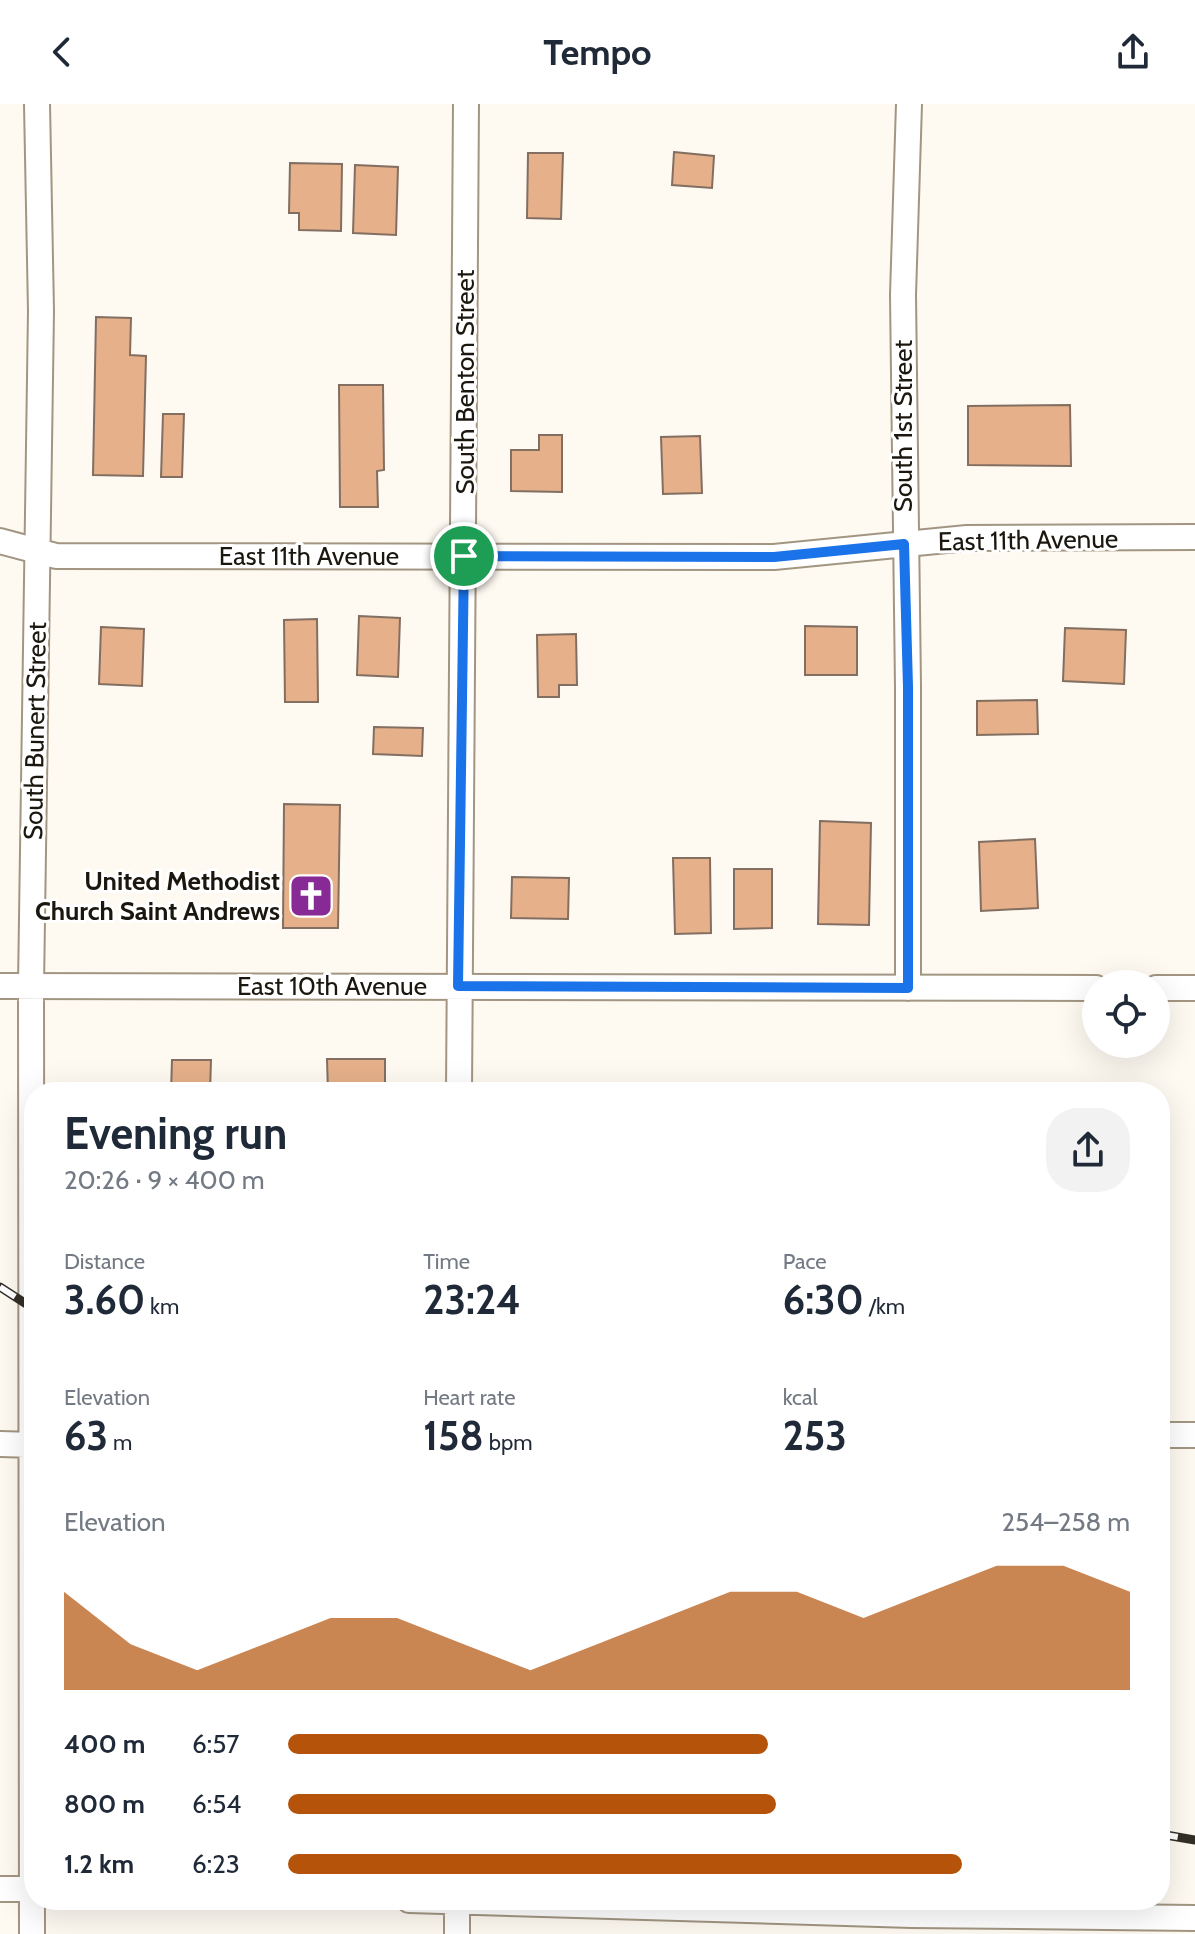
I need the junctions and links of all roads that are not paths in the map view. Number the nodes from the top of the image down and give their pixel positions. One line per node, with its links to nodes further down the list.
1 (37, 104): 7 (street, South Bunert Street)
2 (466, 104): 8 (street, South Benton Street)
3 (909, 104): 6 (street, South 1st Street)
4 (1195, 537): 6 (street, East 11th Avenue)
5 (0, 541): 7 (street, East 11th Avenue)
6 (904, 544): 8 (street, East 11th Avenue); 12 (street, South 1st Street)
7 (37, 550): 8 (street, East 11th Avenue); 10 (street, South Bunert Street)
8 (464, 556): 11 (street, South Benton Street)
9 (0, 986): 10 (street, East 10th Avenue)
10 (31, 986): 11 (street, East 10th Avenue); 16 (street, South Bunert Street)
11 (458, 986): 12 (street, East 10th Avenue); 17 (street, South Benton Street)
12 (908, 988): 13 (street, East 10th Avenue)
13 (1082, 988)
14 (1170, 988): 15 (street)
15 (1195, 988)
16 (31, 1082)
17 (459, 1082)
18 (1170, 1435): 19 (street)
19 (1195, 1435)
20 (0, 1444): 21 (street)
21 (24, 1445)
22 (24, 1888): 23 (street)
23 (0, 1889)
24 (33, 1910): 29 (street, South Bunert Street)
25 (457, 1910): 30 (street)
26 (628, 1910): 28 (street)
27 (1195, 1918): 28 (street)
28 (912, 1925)
29 (32, 1934)
30 (457, 1934)

